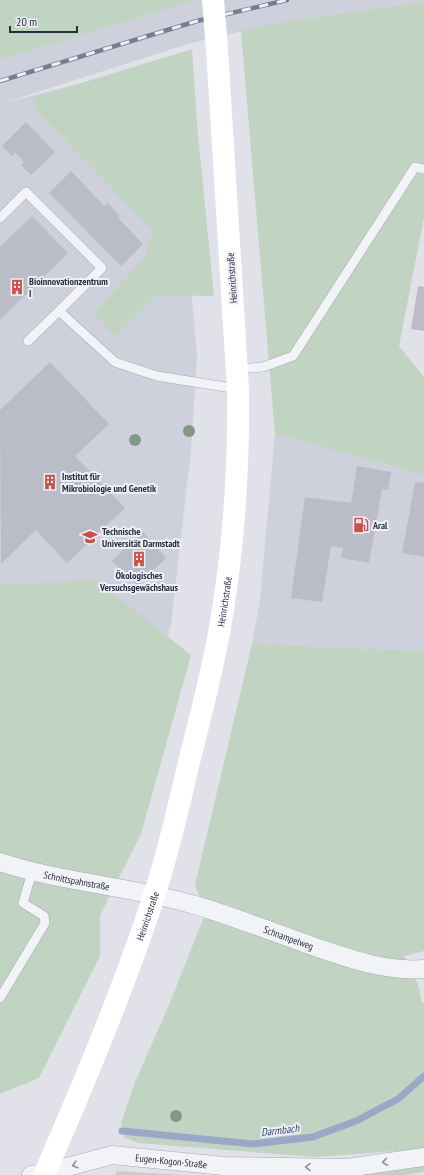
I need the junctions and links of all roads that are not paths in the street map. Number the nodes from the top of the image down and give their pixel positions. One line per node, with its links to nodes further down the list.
1 (214, 0): 6 (main road, Heinrichstraße, bridge)
2 (424, 169): 6 (lane)
3 (0, 218): 4 (lane)
4 (59, 311): 5 (lane); 6 (lane)
5 (28, 341)
6 (238, 379): 9 (main road, Heinrichstraße)
7 (0, 862): 8 (street, Schnittspahnstraße)
8 (32, 872): 9 (street, Schnittspahnstraße); 11 (lane)
9 (154, 895): 10 (street, Schnampelweg); 13 (main road, Heinrichstraße)
10 (424, 969)
11 (0, 998)
12 (424, 1157): 13 (street, Eugen-Kogon-Straße, one-way to 13)
13 (42, 1175)

